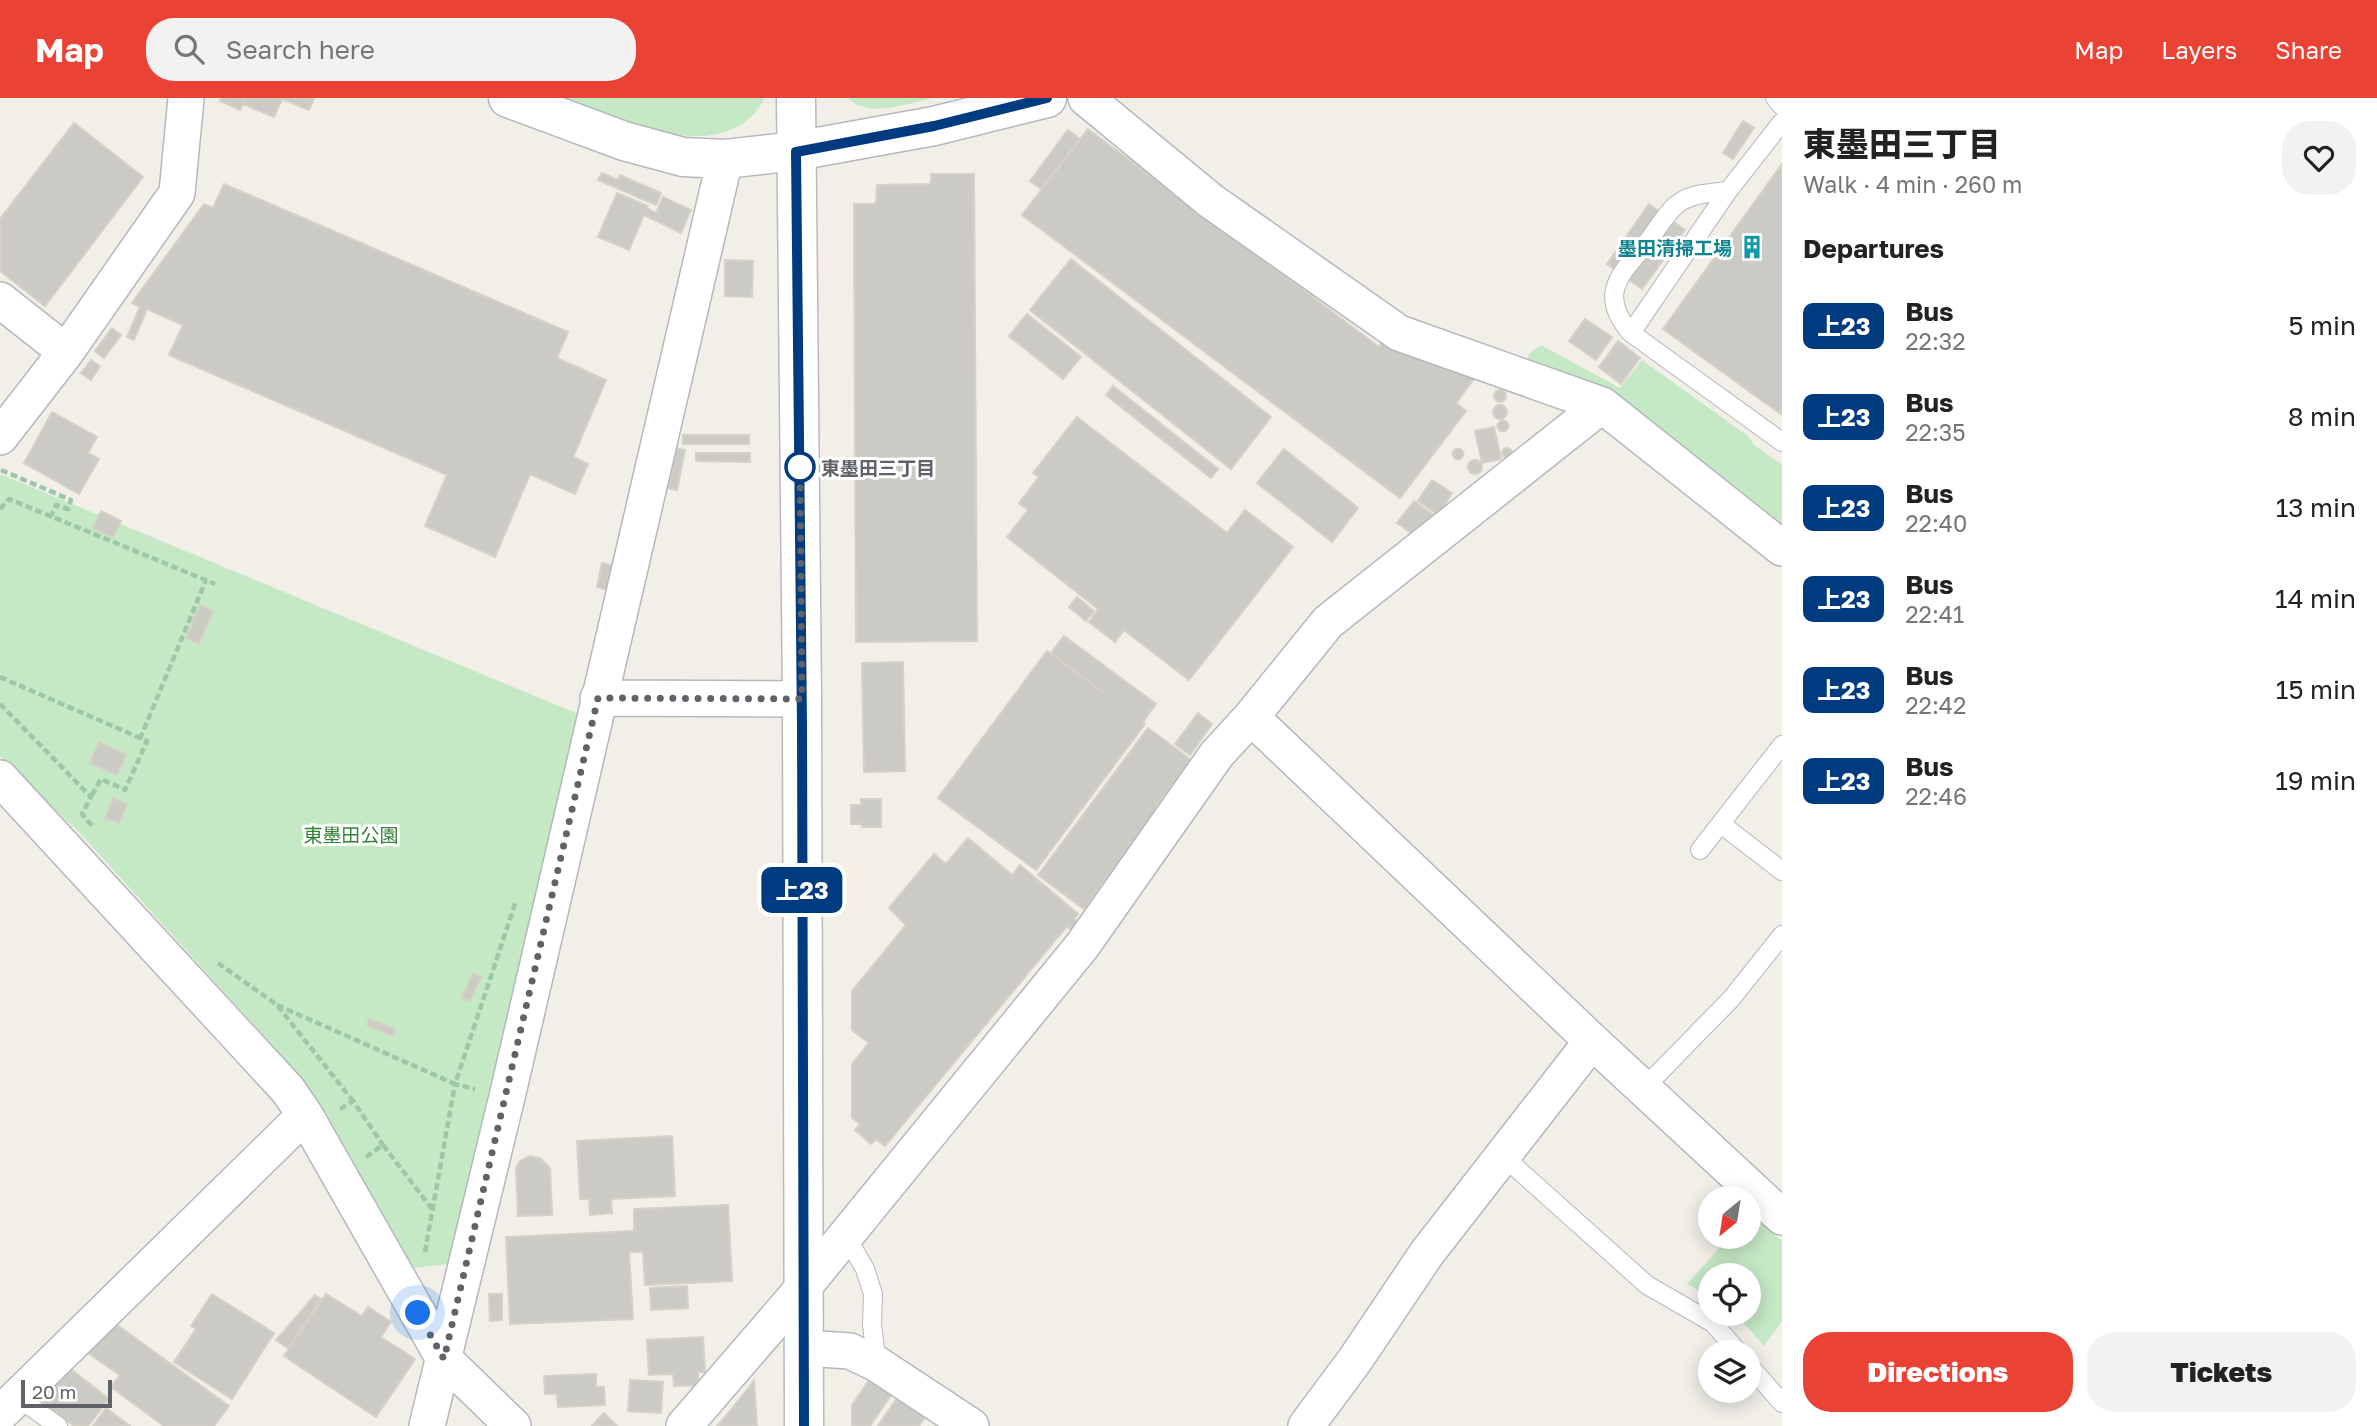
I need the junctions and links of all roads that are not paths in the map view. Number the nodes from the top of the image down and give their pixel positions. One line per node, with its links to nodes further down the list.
1 (186, 98): 13 (street)
2 (508, 98): 9 (main road)
3 (1047, 98): 7 (main road)
4 (1086, 98): 14 (street)
5 (1774, 98): 6 (lane)
6 (1782, 106)
7 (796, 122): 9 (main road); 19 (main road)
8 (1782, 122): 10 (lane)
9 (724, 159): 18 (street)
10 (1728, 191): 12 (lane); 12 (lane)
11 (0, 300): 13 (street)
12 (1631, 333): 16 (lane)
13 (66, 352): 15 (street)
14 (1602, 405): 17 (street); 20 (street)
15 (0, 437)
16 (1782, 442)
17 (1782, 548)
18 (598, 698): 19 (street); 36 (street)
19 (802, 699): 33 (main road)
20 (1251, 717): 27 (street); 32 (street)
21 (1782, 745): 23 (lane)
22 (0, 778): 29 (street)
23 (1721, 824): 24 (lane); 25 (lane)
24 (1700, 850)
25 (1782, 871)
26 (1782, 935): 28 (lane)
27 (1592, 1041): 28 (street); 30 (street)
28 (1643, 1090): 31 (street)
29 (318, 1115): 36 (street); 40 (street)
30 (1503, 1156): 34 (lane); 47 (street)
31 (1782, 1217)
32 (846, 1236): 33 (street); 37 (lane)
33 (803, 1288): 35 (main road); 44 (street)
34 (1728, 1340)
35 (804, 1348): 37 (street); 45 (main road)
36 (444, 1359): 42 (street); 43 (street)
37 (877, 1364): 46 (street)
38 (1761, 1379): 39 (lane)
39 (1782, 1403)
40 (9, 1405): 41 (lane)
41 (58, 1426)
42 (427, 1426)
43 (513, 1426)
44 (684, 1426)
45 (804, 1426)
46 (971, 1426)
47 (1306, 1426)

